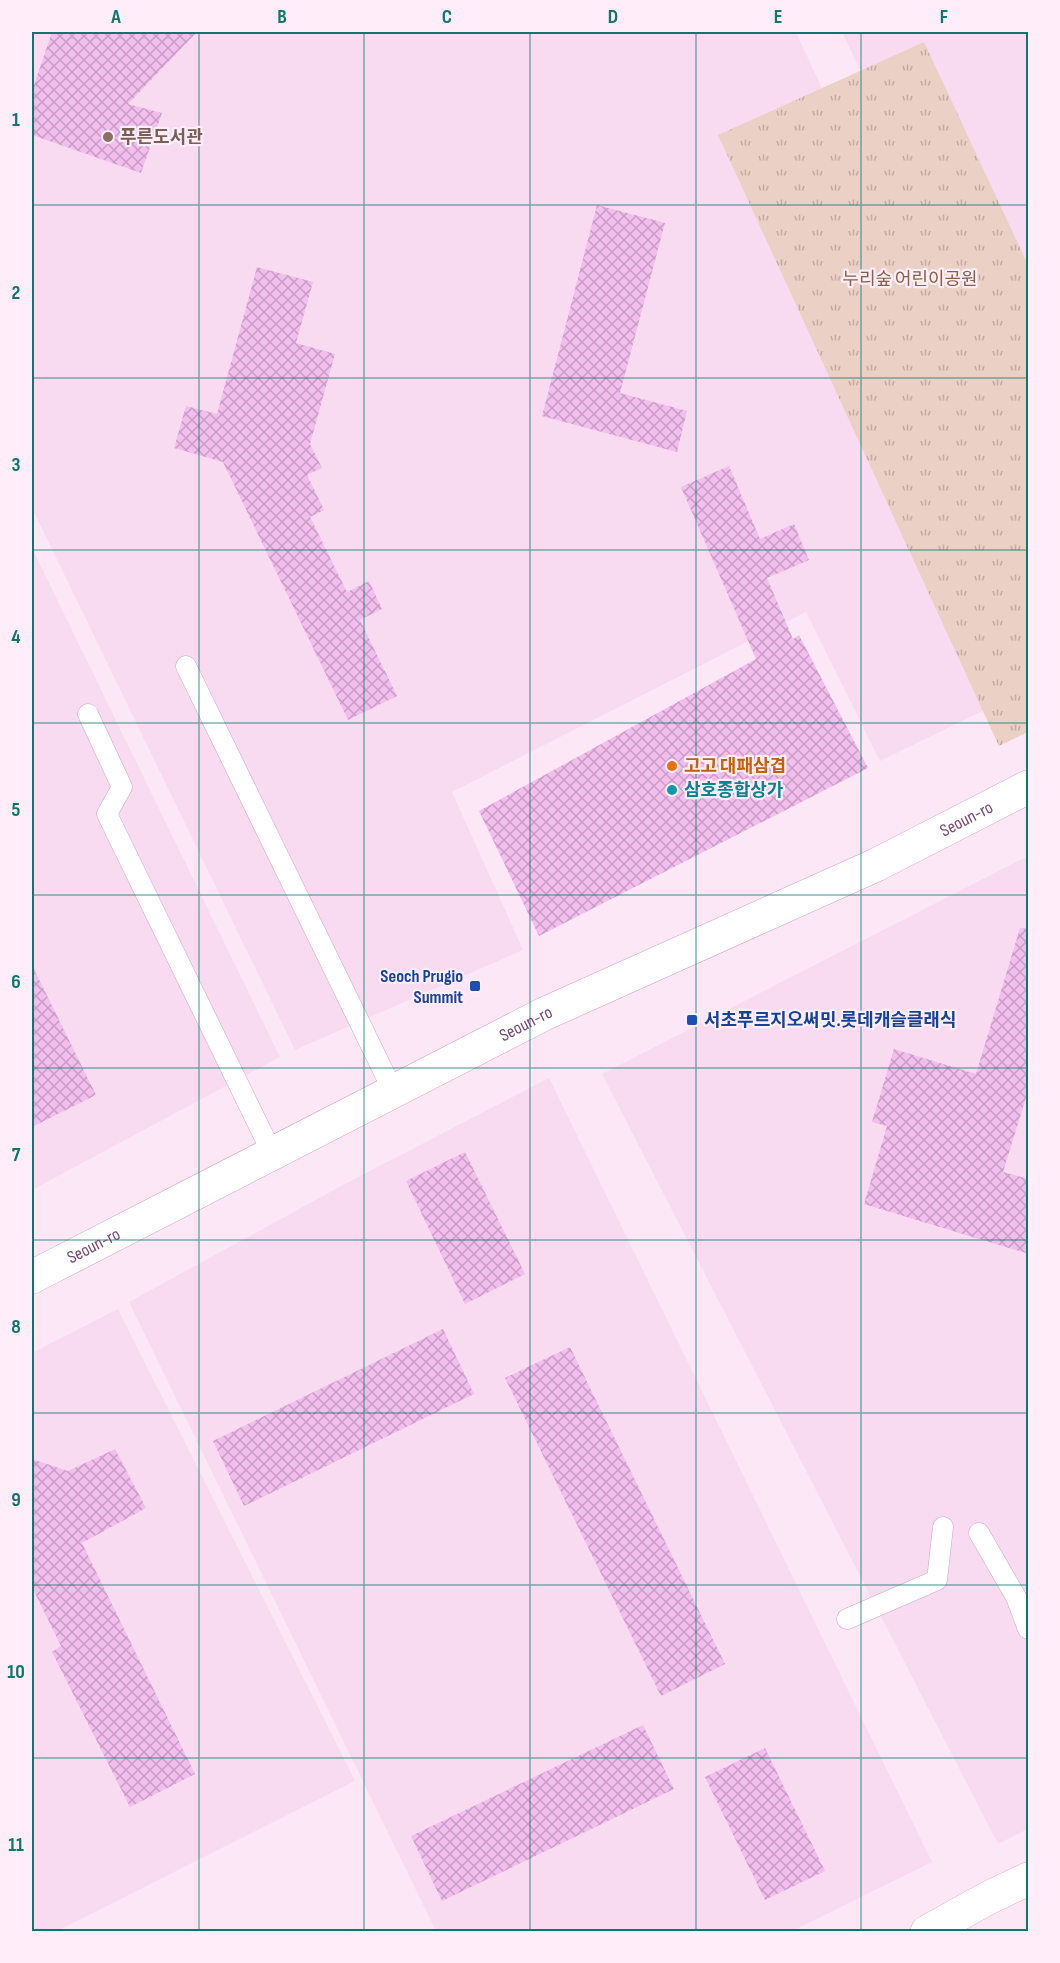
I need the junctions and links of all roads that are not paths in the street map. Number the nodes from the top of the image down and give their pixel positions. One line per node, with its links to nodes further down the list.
1 (186, 666): 4 (lane)
2 (88, 714): 5 (lane)
3 (1029, 787): 4 (street, Seoun-ro)
4 (393, 1091): 5 (street, Seoun-ro)
5 (272, 1153): 6 (street, Seoun-ro)
6 (32, 1277)
7 (943, 1527): 9 (lane)
8 (979, 1533): 10 (lane)
9 (847, 1619)
10 (1029, 1629)
11 (1029, 1879): 12 (street)
12 (927, 1932)

